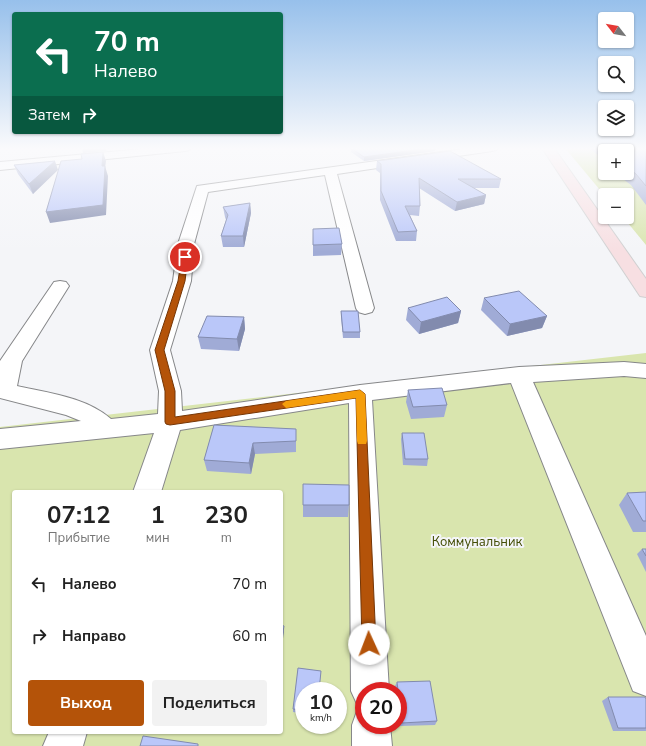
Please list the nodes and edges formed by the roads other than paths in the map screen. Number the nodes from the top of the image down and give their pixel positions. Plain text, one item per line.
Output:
1 (244, 183) edge
2 (333, 183) edge
3 (572, 183) edge
4 (60, 286) dead end
5 (646, 292) edge
6 (365, 308) dead end
7 (646, 371) edge
8 (519, 375) junction
9 (360, 394) junction
10 (170, 422) junction
11 (105, 428) junction
12 (0, 439) edge
13 (148, 490) edge
14 (646, 678) edge
15 (370, 682) edge
16 (67, 734) edge
17 (371, 734) edge
18 (63, 746) edge
19 (372, 746) edge

1 - 10 lane
2 - 6 lane
3 - 5 main road
4 - 11 lane
7 - 8 lane
8 - 9 lane
8 - 14 lane
9 - 10 lane
9 - 15 lane
10 - 11 lane
10 - 13 lane
11 - 12 lane
16 - 18 lane
17 - 19 lane

